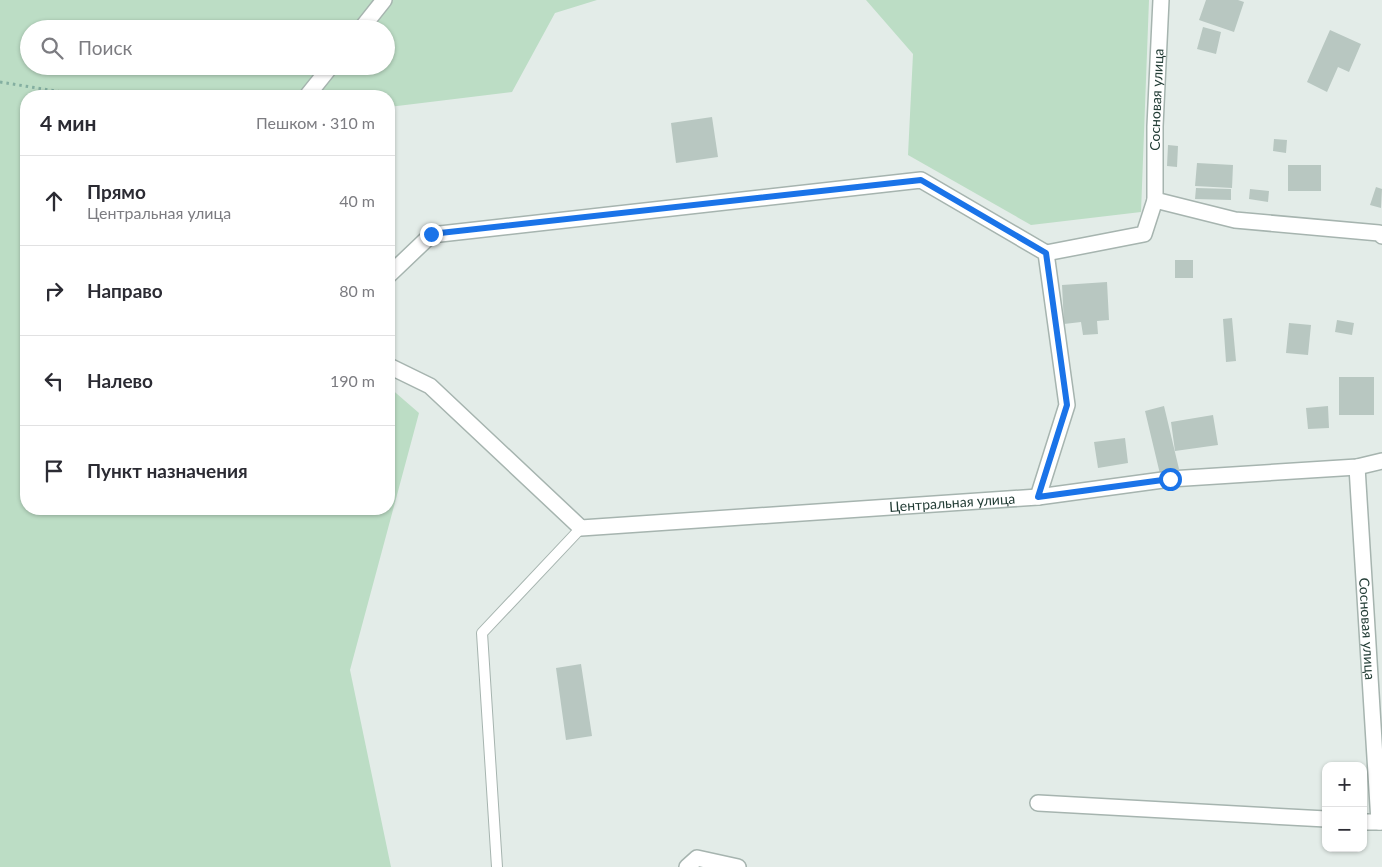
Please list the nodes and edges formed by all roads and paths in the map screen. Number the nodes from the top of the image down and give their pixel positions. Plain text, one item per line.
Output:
1 (384, 0) edge
2 (1161, 0) edge
3 (368, 20) edge
4 (324, 75) edge
5 (0, 82) edge
6 (49, 90) edge
7 (312, 90) edge
8 (1155, 200) junction
9 (1382, 236) edge
10 (1046, 253) junction
11 (395, 270) edge
12 (395, 369) edge
13 (1382, 461) edge
14 (1357, 467) junction
15 (1038, 497) junction
16 (581, 528) junction
17 (1376, 714) edge
18 (1038, 802) dead end
19 (1322, 819) edge
20 (1375, 822) edge
21 (497, 867) edge
22 (687, 867) edge
23 (738, 867) edge

1 - 3 street
2 - 8 street, Сосновая улица
4 - 7 street
5 - 6 path
8 - 9 street
8 - 10 street, Сосновая улица
10 - 11 street
10 - 15 street
12 - 16 street
13 - 14 street, Центральная улица
14 - 15 street, Центральная улица
14 - 17 street, Сосновая улица
15 - 16 street, Центральная улица
16 - 21 lane
17 - 20 street, Сосновая улица
18 - 19 street
22 - 23 street

